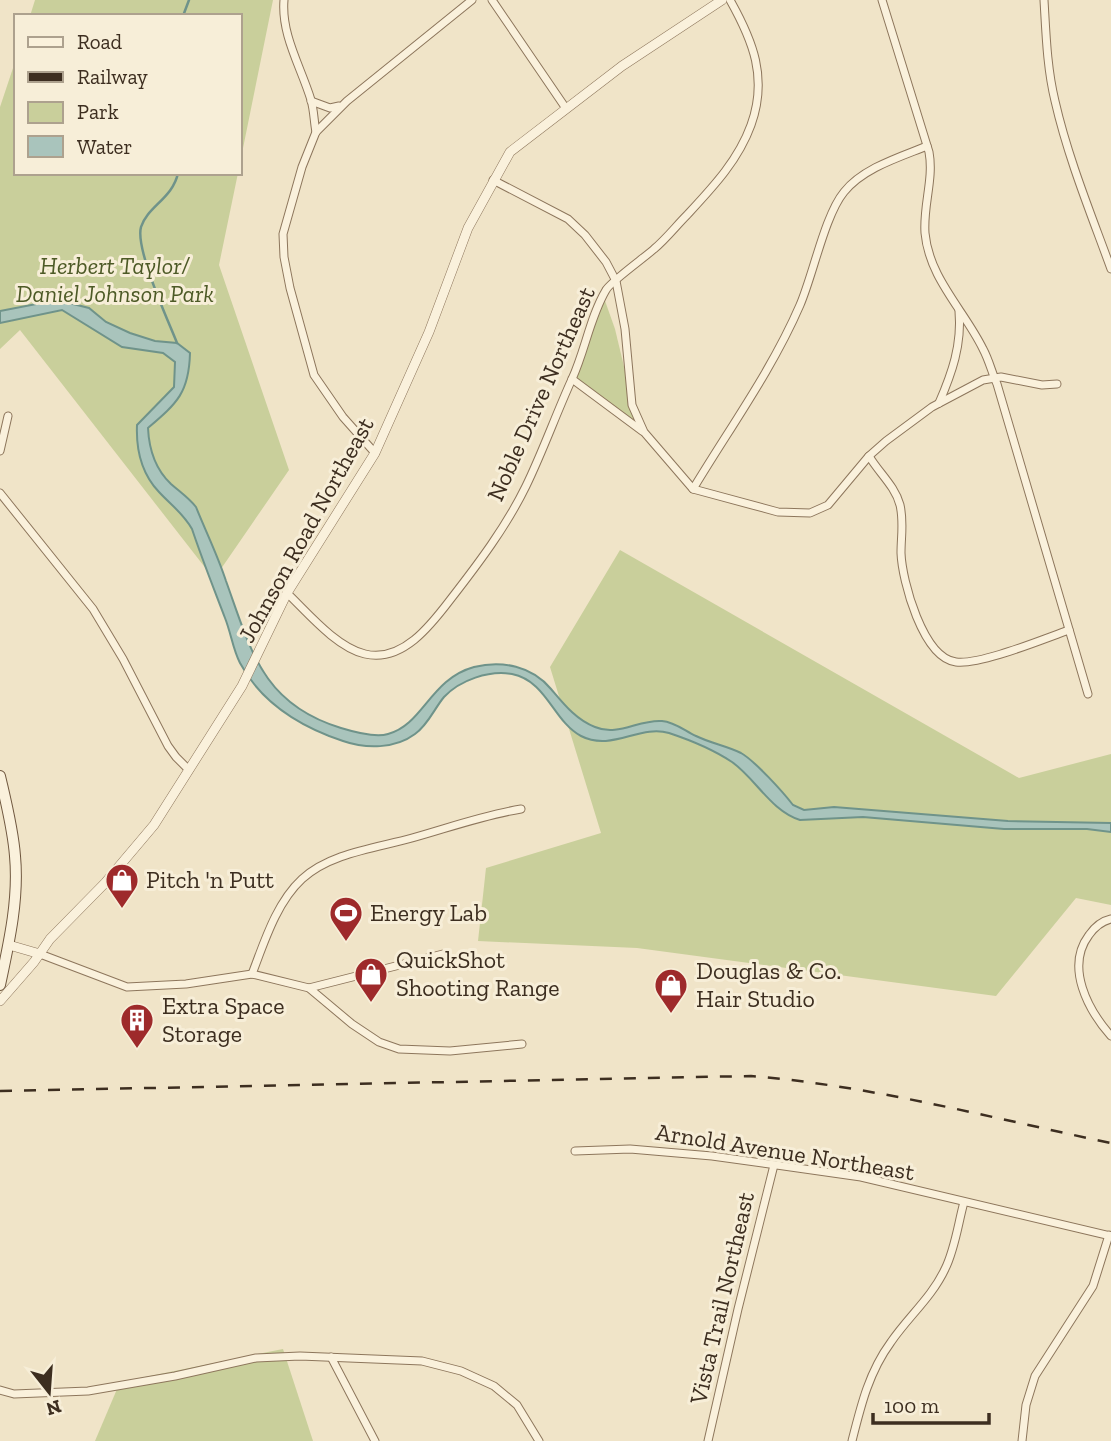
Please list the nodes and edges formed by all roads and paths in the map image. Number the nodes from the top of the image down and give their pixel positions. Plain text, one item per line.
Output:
1 (284, 0) edge
2 (472, 0) edge
3 (492, 0) edge
4 (722, 0) edge
5 (730, 0) edge
6 (882, 0) edge
7 (1044, 0) edge
8 (311, 101) junction
9 (343, 105) junction
10 (565, 107) junction
11 (316, 132) junction
12 (927, 146) junction
13 (493, 180) junction
14 (1111, 269) edge
15 (617, 281) junction
16 (959, 311) junction
17 (994, 378) junction
18 (572, 379) junction
19 (1057, 384) dead end
20 (938, 404) junction
21 (8, 416) dead end
22 (644, 432) junction
23 (0, 451) edge
24 (375, 453) junction
25 (869, 456) junction
26 (693, 489) junction
27 (0, 493) edge
28 (287, 593) junction
29 (1069, 630) junction
30 (1088, 694) dead end
31 (189, 770) junction
32 (0, 776) edge
33 (521, 809) dead end
34 (1111, 919) edge
35 (9, 945) junction
36 (40, 954) junction
37 (443, 954) dead end
38 (252, 974) junction
39 (0, 985) edge
40 (309, 988) junction
41 (0, 1001) edge
42 (1111, 1035) edge
43 (522, 1044) dead end
44 (575, 1151) dead end
45 (774, 1165) junction
46 (964, 1202) junction
47 (1110, 1235) edge
48 (331, 1357) junction
49 (0, 1390) edge
50 (375, 1441) edge
51 (538, 1441) edge
52 (708, 1441) edge
53 (852, 1441) edge
54 (1022, 1441) edge

1 - 8 street
2 - 9 street
3 - 10 street
4 - 10 street, Johnson Road Northeast
5 - 15 street, Noble Drive Northeast
6 - 12 street
7 - 14 street
8 - 9 street
8 - 11 street
9 - 11 street
10 - 13 street, Johnson Road Northeast
11 - 24 street
12 - 16 street
12 - 26 street
13 - 15 street
13 - 24 street, Johnson Road Northeast
15 - 18 street, Noble Drive Northeast
15 - 22 street
16 - 17 street
16 - 20 street
17 - 19 street
17 - 20 street
17 - 29 street
18 - 22 street
18 - 28 street, Noble Drive Northeast
20 - 25 street
21 - 23 street
22 - 26 street
24 - 28 street, Johnson Road Northeast
25 - 26 street
25 - 29 street
27 - 31 street
28 - 31 street, Johnson Road Northeast
29 - 30 street
31 - 36 street, Johnson Road Northeast
32 - 35 main road
33 - 38 street
34 - 42 street
35 - 36 street
35 - 39 main road
36 - 38 street
36 - 41 street, Johnson Road Northeast
37 - 40 street
38 - 40 street
40 - 43 street
44 - 45 street, Arnold Avenue Northeast
45 - 46 street, Arnold Avenue Northeast
45 - 52 street, Vista Trail Northeast
46 - 47 street, Arnold Avenue Northeast
46 - 53 street
47 - 54 street
48 - 49 street
48 - 50 street
48 - 51 street

